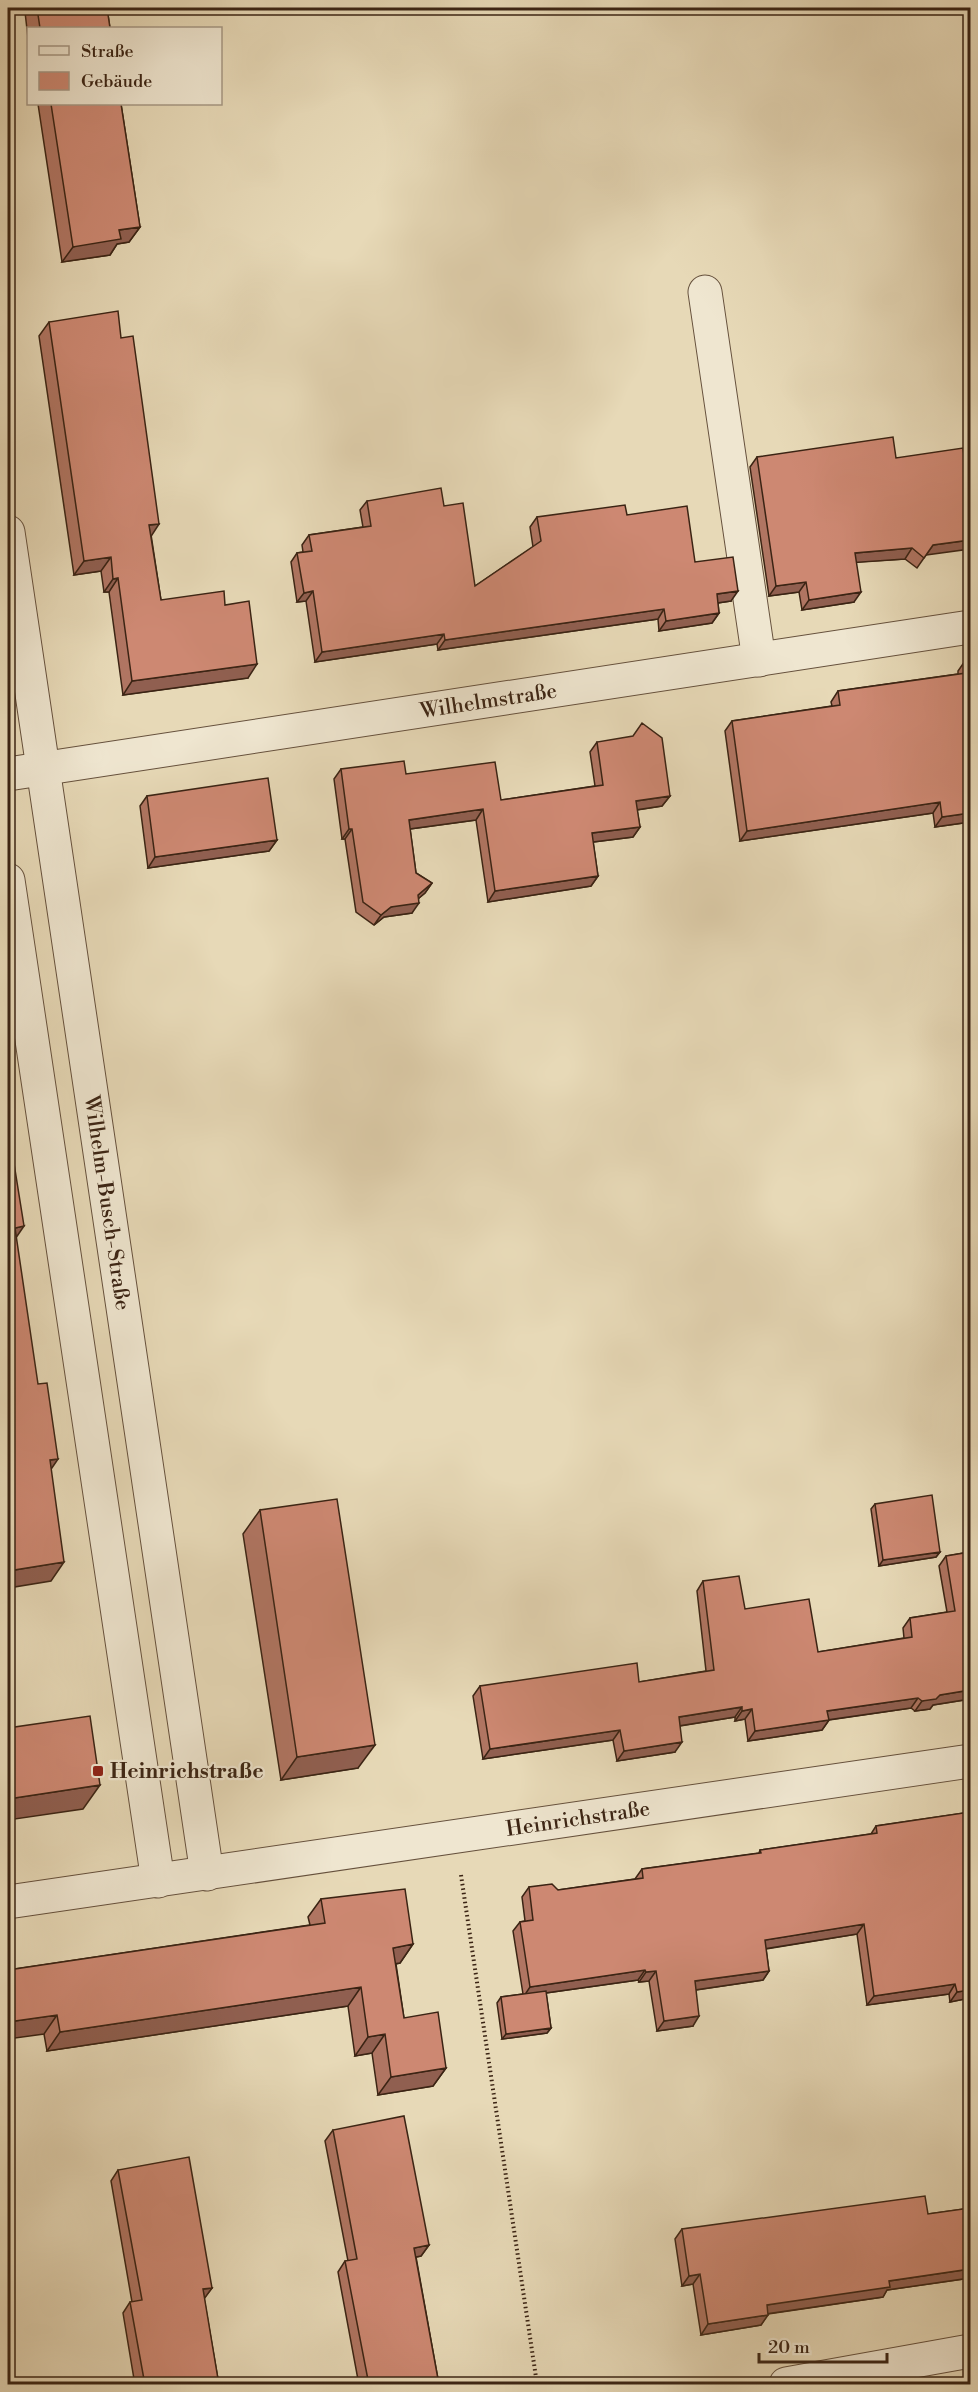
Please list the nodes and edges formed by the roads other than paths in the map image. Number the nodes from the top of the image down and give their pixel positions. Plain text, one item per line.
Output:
1 (705, 292) dead end
2 (8, 532) edge
3 (970, 627) edge
4 (759, 660) junction
5 (42, 769) junction
6 (8, 774) edge
7 (8, 880) edge
8 (970, 1761) edge
9 (207, 1874) junction
10 (158, 1881) junction
11 (8, 1902) edge
12 (970, 2351) edge
13 (786, 2385) edge

1 - 4 street
2 - 5 street, Wilhelm-Busch-Straße
3 - 4 street, Wilhelmstraße
4 - 5 street, Wilhelmstraße
5 - 6 street, Wilhelmstraße
5 - 9 street, Wilhelm-Busch-Straße
7 - 10 street
8 - 9 street, Heinrichstraße
9 - 10 street, Heinrichstraße
10 - 11 street, Heinrichstraße
12 - 13 street

